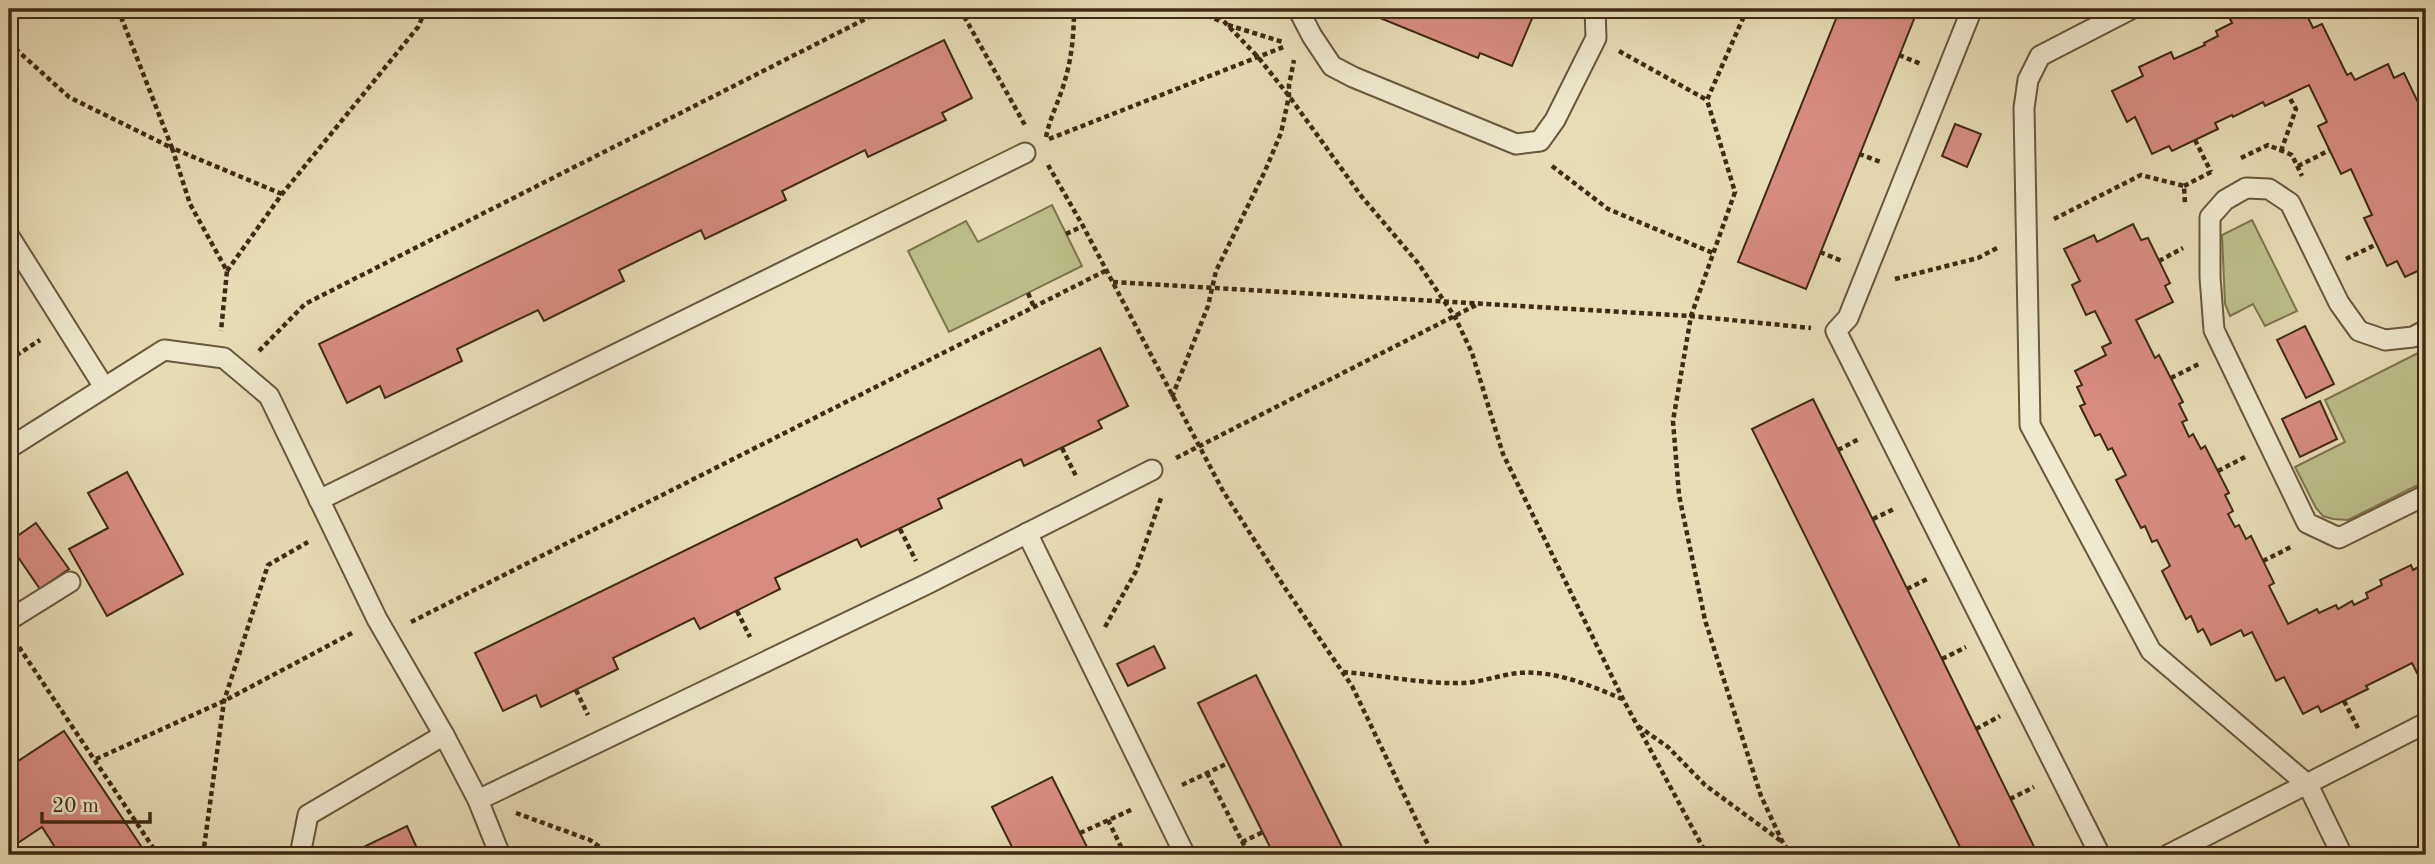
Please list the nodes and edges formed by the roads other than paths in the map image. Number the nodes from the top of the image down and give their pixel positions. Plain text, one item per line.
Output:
1 (1298, 9) edge
2 (1595, 9) edge
3 (1972, 9) edge
4 (2131, 9) edge
5 (1034, 155) road end
6 (9, 236) edge
7 (2426, 330) edge
8 (104, 387) junction
9 (9, 447) edge
10 (1152, 470) dead end
11 (2426, 495) edge
12 (319, 499) junction
13 (1027, 533) junction
14 (70, 582) dead end
15 (9, 620) edge
16 (2426, 723) edge
17 (444, 735) junction
18 (2308, 785) junction
19 (478, 800) junction
20 (300, 855) edge
21 (500, 855) edge
22 (1185, 855) edge
23 (2100, 855) edge
24 (2168, 855) edge
25 (2342, 855) edge

1 - 2 lane
3 - 23 lane
4 - 18 lane
5 - 12 lane
6 - 8 lane
7 - 11 lane
8 - 9 lane
8 - 12 lane
10 - 13 lane
12 - 17 lane
13 - 19 lane
13 - 22 lane
14 - 15 lane
16 - 18 lane
17 - 19 lane
17 - 20 lane
18 - 24 lane
18 - 25 lane
19 - 21 lane

